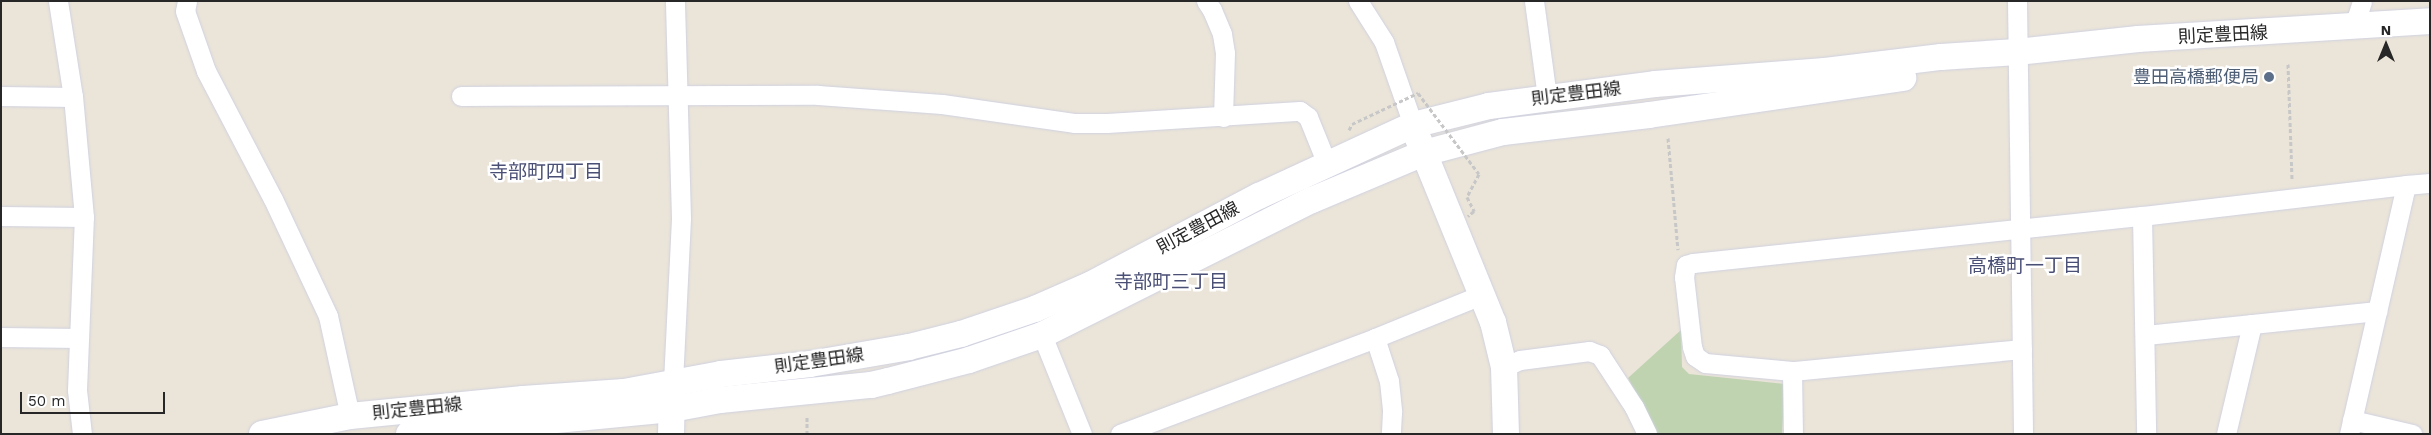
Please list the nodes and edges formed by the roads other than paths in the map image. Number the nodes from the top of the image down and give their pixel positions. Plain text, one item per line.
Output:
1 (58, 1) edge
2 (187, 1) edge
3 (675, 1) edge
4 (1206, 1) edge
5 (1358, 1) edge
6 (1534, 1) edge
7 (2017, 1) edge
8 (2362, 1) edge
9 (2430, 21) edge
10 (2354, 26) junction
11 (2016, 52) junction
12 (678, 95) junction
13 (1, 96) edge
14 (461, 96) dead end
15 (73, 97) junction
16 (1547, 97) junction
17 (1223, 117) junction
18 (1413, 125) junction
19 (1424, 153) junction
20 (1327, 164) junction
21 (2430, 183) edge
22 (2406, 185) junction
23 (1, 216) edge
24 (2142, 216) junction
25 (84, 217) junction
26 (2021, 229) junction
27 (1481, 295) junction
28 (2377, 311) junction
29 (2252, 324) junction
30 (1042, 335) junction
31 (2146, 335) junction
32 (1, 337) edge
33 (79, 338) junction
34 (1375, 338) junction
35 (2022, 349) junction
36 (1504, 367) junction
37 (1792, 371) junction
38 (673, 382) junction
39 (350, 416) junction
40 (672, 422) edge
41 (2351, 427) edge
42 (82, 434) edge
43 (262, 434) edge
44 (409, 434) edge
45 (1082, 434) edge
46 (1120, 434) edge
47 (1391, 434) edge
48 (1506, 434) edge
49 (1647, 434) edge
50 (1793, 434) edge
51 (2023, 434) edge
52 (2146, 434) edge
53 (2226, 434) edge
54 (2412, 434) edge

1 - 15 street
2 - 39 street
3 - 12 street
4 - 17 street
5 - 18 street
6 - 16 street
7 - 11 street
8 - 10 street
9 - 10 main road, 則定豊田線
10 - 11 main road, 則定豊田線
11 - 16 main road, 則定豊田線
11 - 19 main road, 則定豊田線
11 - 26 street
12 - 14 street
12 - 17 street
12 - 38 street
13 - 15 street
15 - 25 street
16 - 18 main road, 則定豊田線
17 - 20 street
18 - 19 main road
18 - 20 main road, 則定豊田線
19 - 27 main road
19 - 30 main road, 則定豊田線
20 - 38 main road, 則定豊田線
21 - 22 street
22 - 24 street
22 - 28 street
23 - 25 street
24 - 26 street
24 - 31 street
25 - 33 street
26 - 35 street
26 - 37 street
27 - 34 street
27 - 36 main road
28 - 29 street
28 - 41 street
29 - 31 street
29 - 53 street
30 - 40 main road, 則定豊田線
30 - 45 street
31 - 52 street
32 - 33 street
33 - 42 street
34 - 46 street
34 - 47 street
35 - 37 street
35 - 51 street
36 - 48 main road
36 - 49 street
37 - 50 street
38 - 39 main road, 則定豊田線
38 - 40 main road
39 - 43 main road, 則定豊田線
40 - 44 main road, 則定豊田線
41 - 54 street

